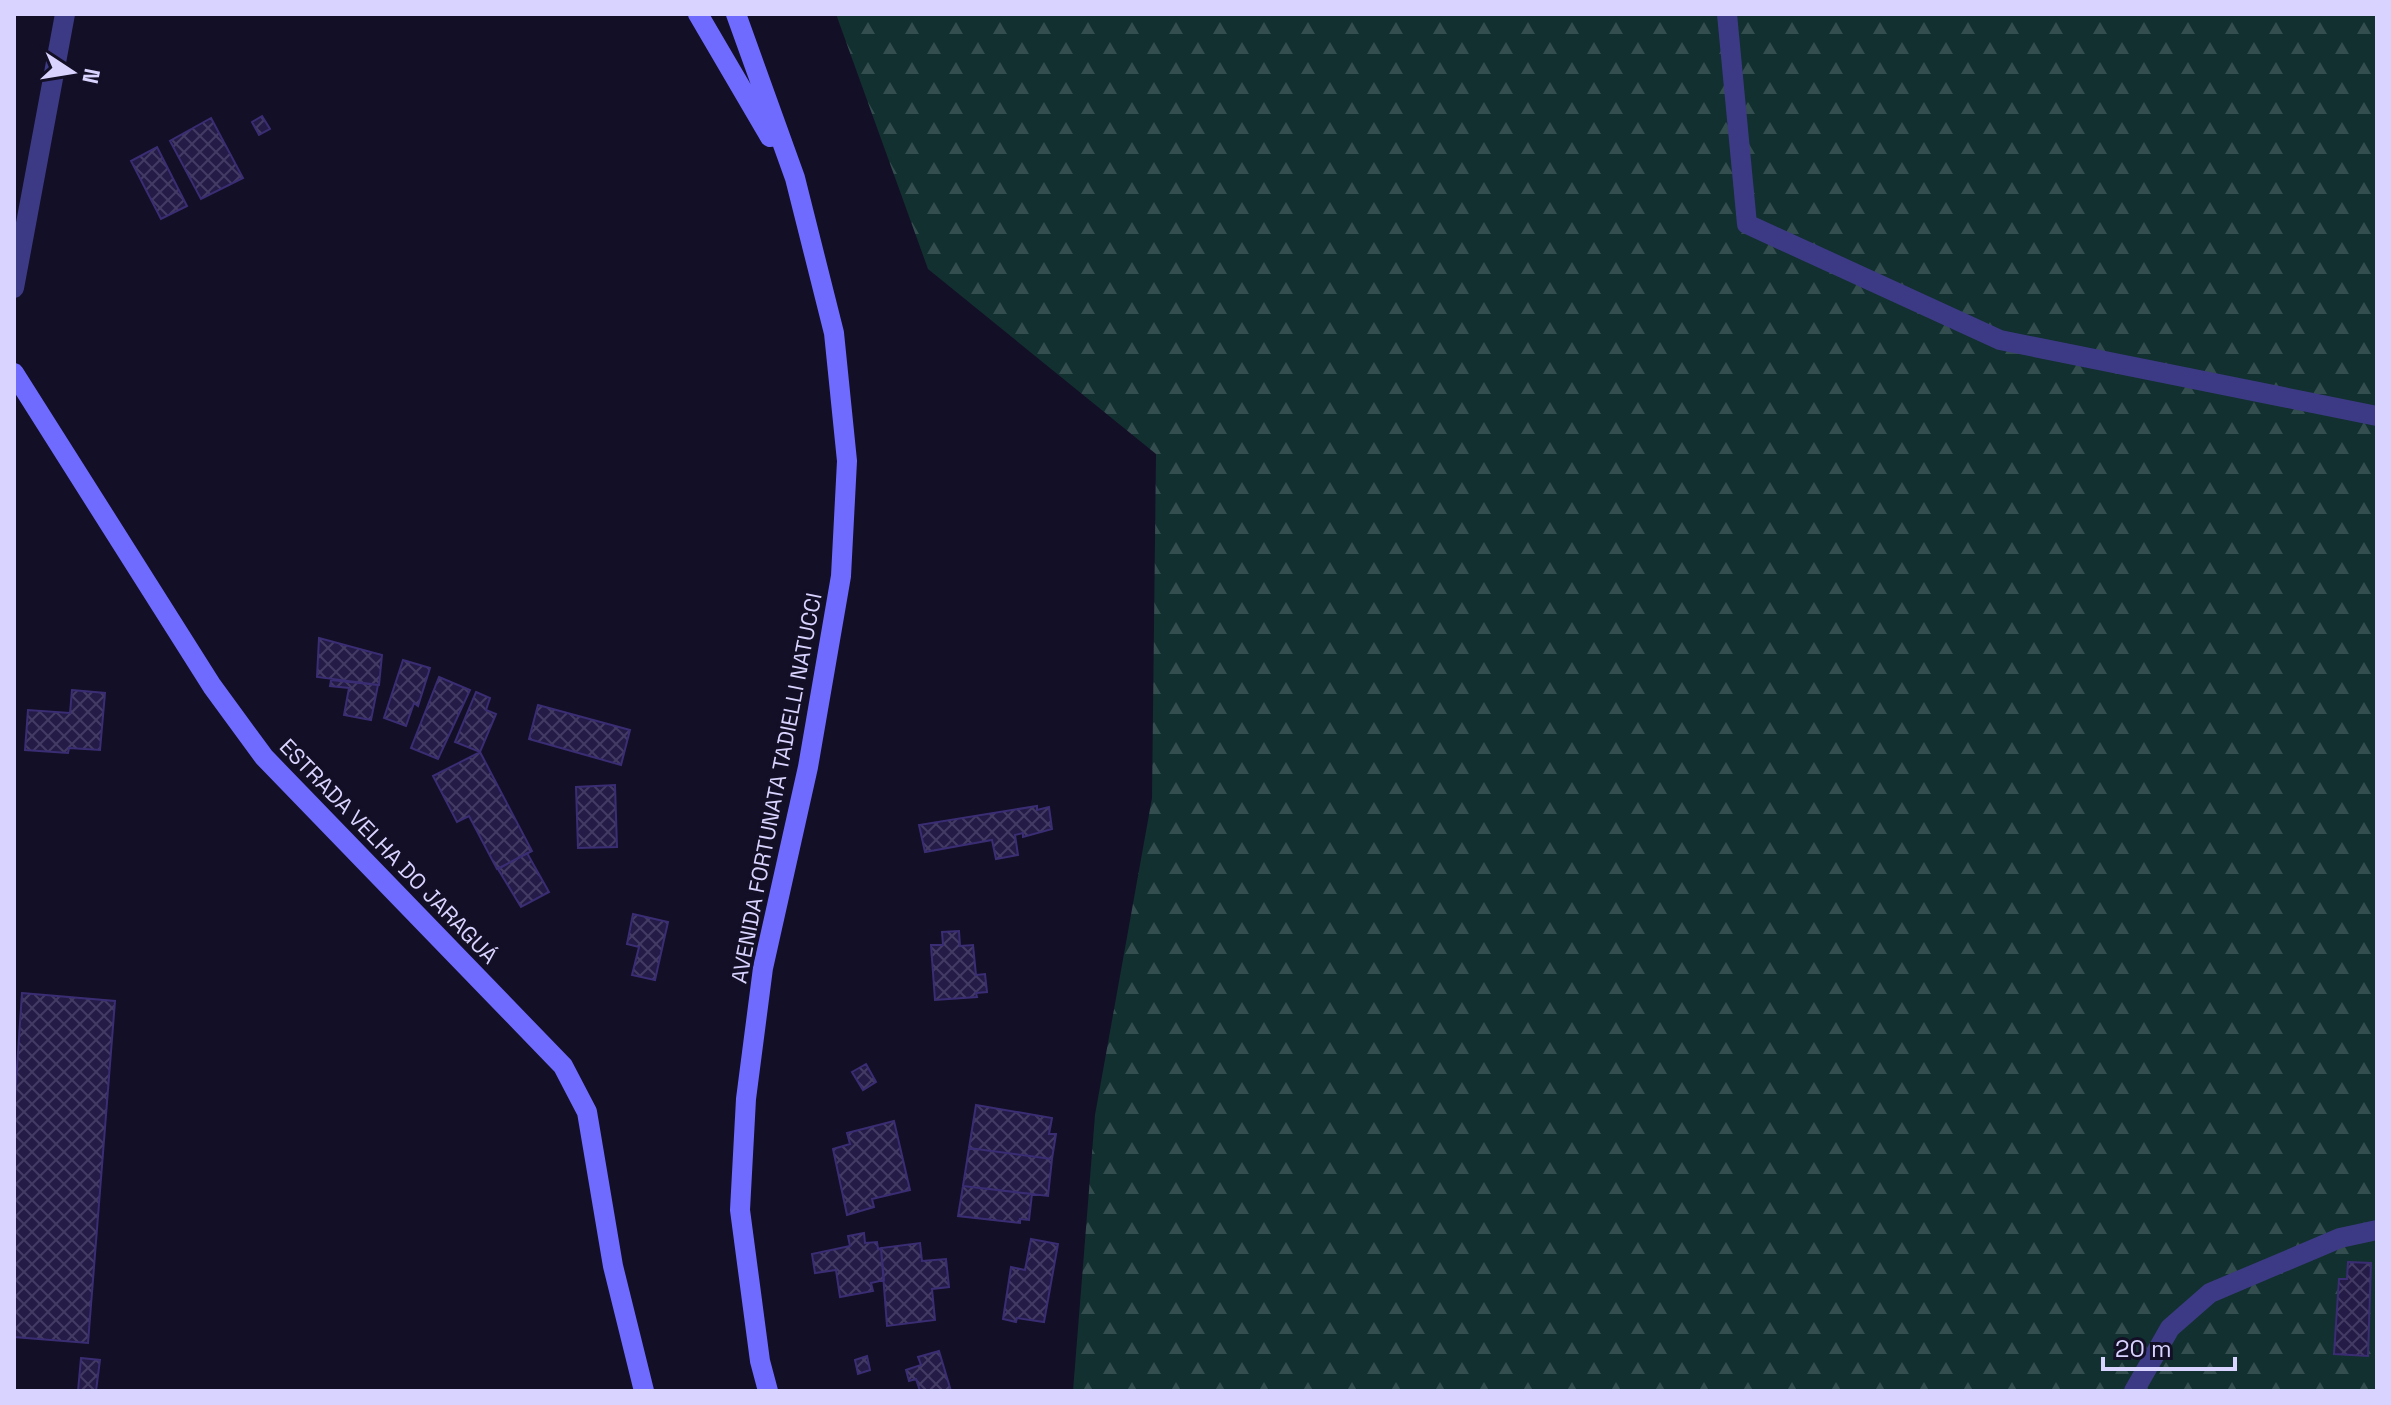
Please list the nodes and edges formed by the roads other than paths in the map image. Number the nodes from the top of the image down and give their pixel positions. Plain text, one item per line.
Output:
1 (65, 14) edge
2 (698, 14) edge
3 (736, 14) edge
4 (1727, 14) edge
5 (795, 178) junction
6 (14, 288) edge
7 (14, 373) edge
8 (2377, 416) edge
9 (2377, 1230) edge
10 (644, 1391) edge
11 (768, 1391) edge
12 (2134, 1391) edge

1 - 6 street
2 - 5 main road
3 - 5 main road, AVENIDA FORTUNATA TADIELLI NATUCCI
4 - 8 street
5 - 11 main road, AVENIDA FORTUNATA TADIELLI NATUCCI
7 - 10 main road, ESTRADA VELHA DO JARAGUÁ
9 - 12 street

